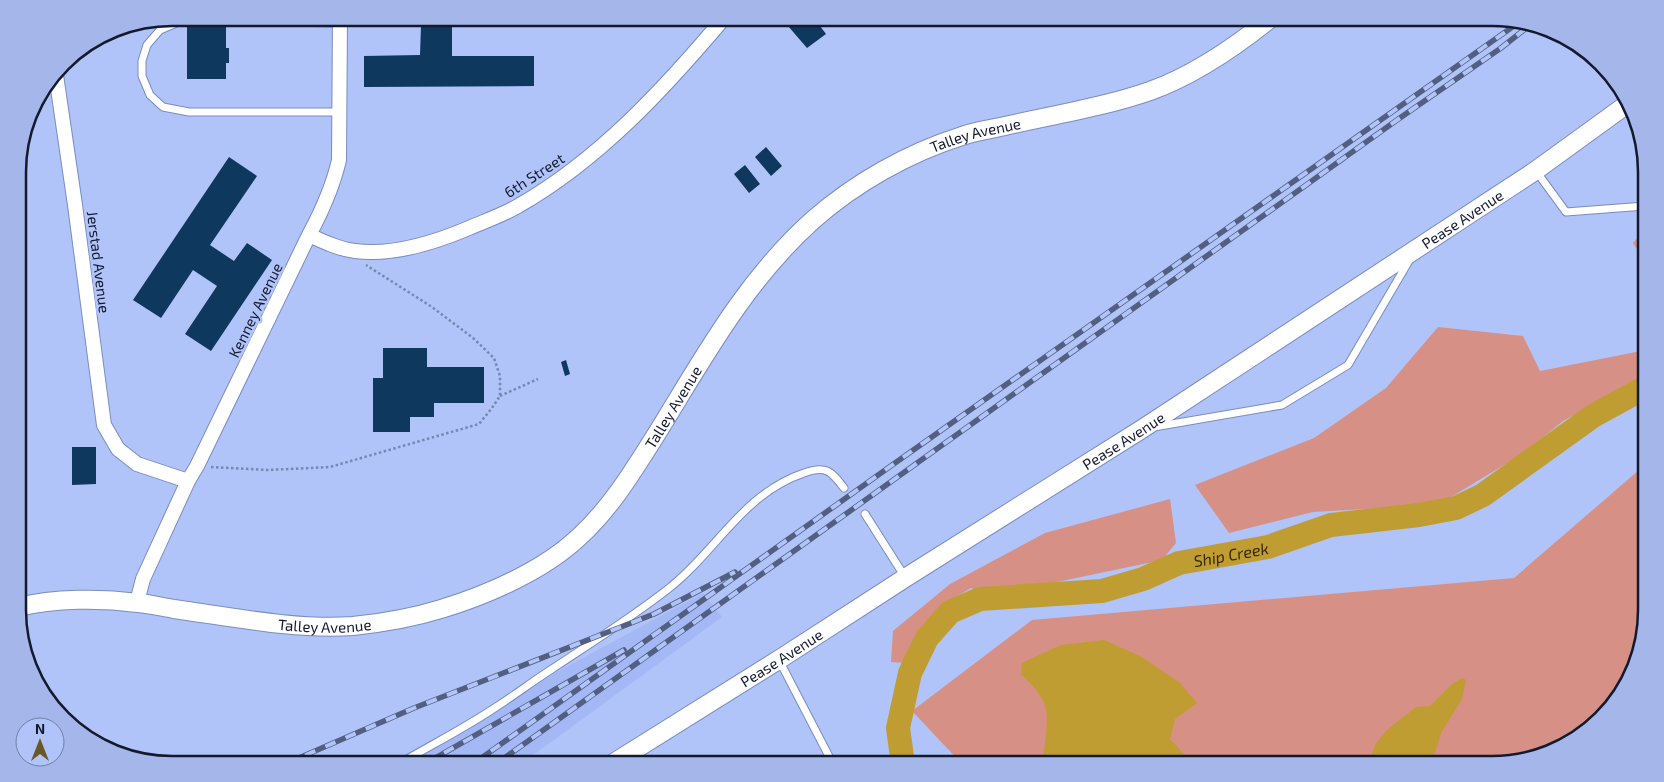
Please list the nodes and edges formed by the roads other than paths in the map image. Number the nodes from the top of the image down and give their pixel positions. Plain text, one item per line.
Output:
1 (169, 26) edge
2 (340, 26) edge
3 (717, 26) edge
4 (1260, 26) edge
5 (57, 83) edge
6 (1622, 107) edge
7 (340, 112) junction
8 (1535, 170) junction
9 (1638, 207) edge
10 (309, 235) junction
11 (1416, 249) junction
12 (1142, 429) junction
13 (188, 482) junction
14 (844, 488) dead end
15 (865, 514) dead end
16 (905, 578) junction
17 (137, 602) junction
18 (26, 606) edge
19 (779, 660) junction
20 (413, 756) edge
21 (625, 756) edge
22 (829, 756) edge

1 - 7 lane
2 - 7 street, Kenney Avenue
3 - 10 street, 6th Street
4 - 17 street, Talley Avenue
5 - 13 street, Jerstad Avenue
6 - 8 street, Pease Avenue
7 - 10 street, Kenney Avenue
8 - 9 lane
8 - 11 street, Pease Avenue
10 - 13 street, Kenney Avenue
11 - 12 street, Pease Avenue
11 - 12 lane
12 - 16 street, Pease Avenue
13 - 17 street, Kenney Avenue
14 - 20 lane
15 - 16 lane
16 - 19 street, Pease Avenue
17 - 18 street, Talley Avenue
19 - 21 street, Pease Avenue
19 - 22 lane

